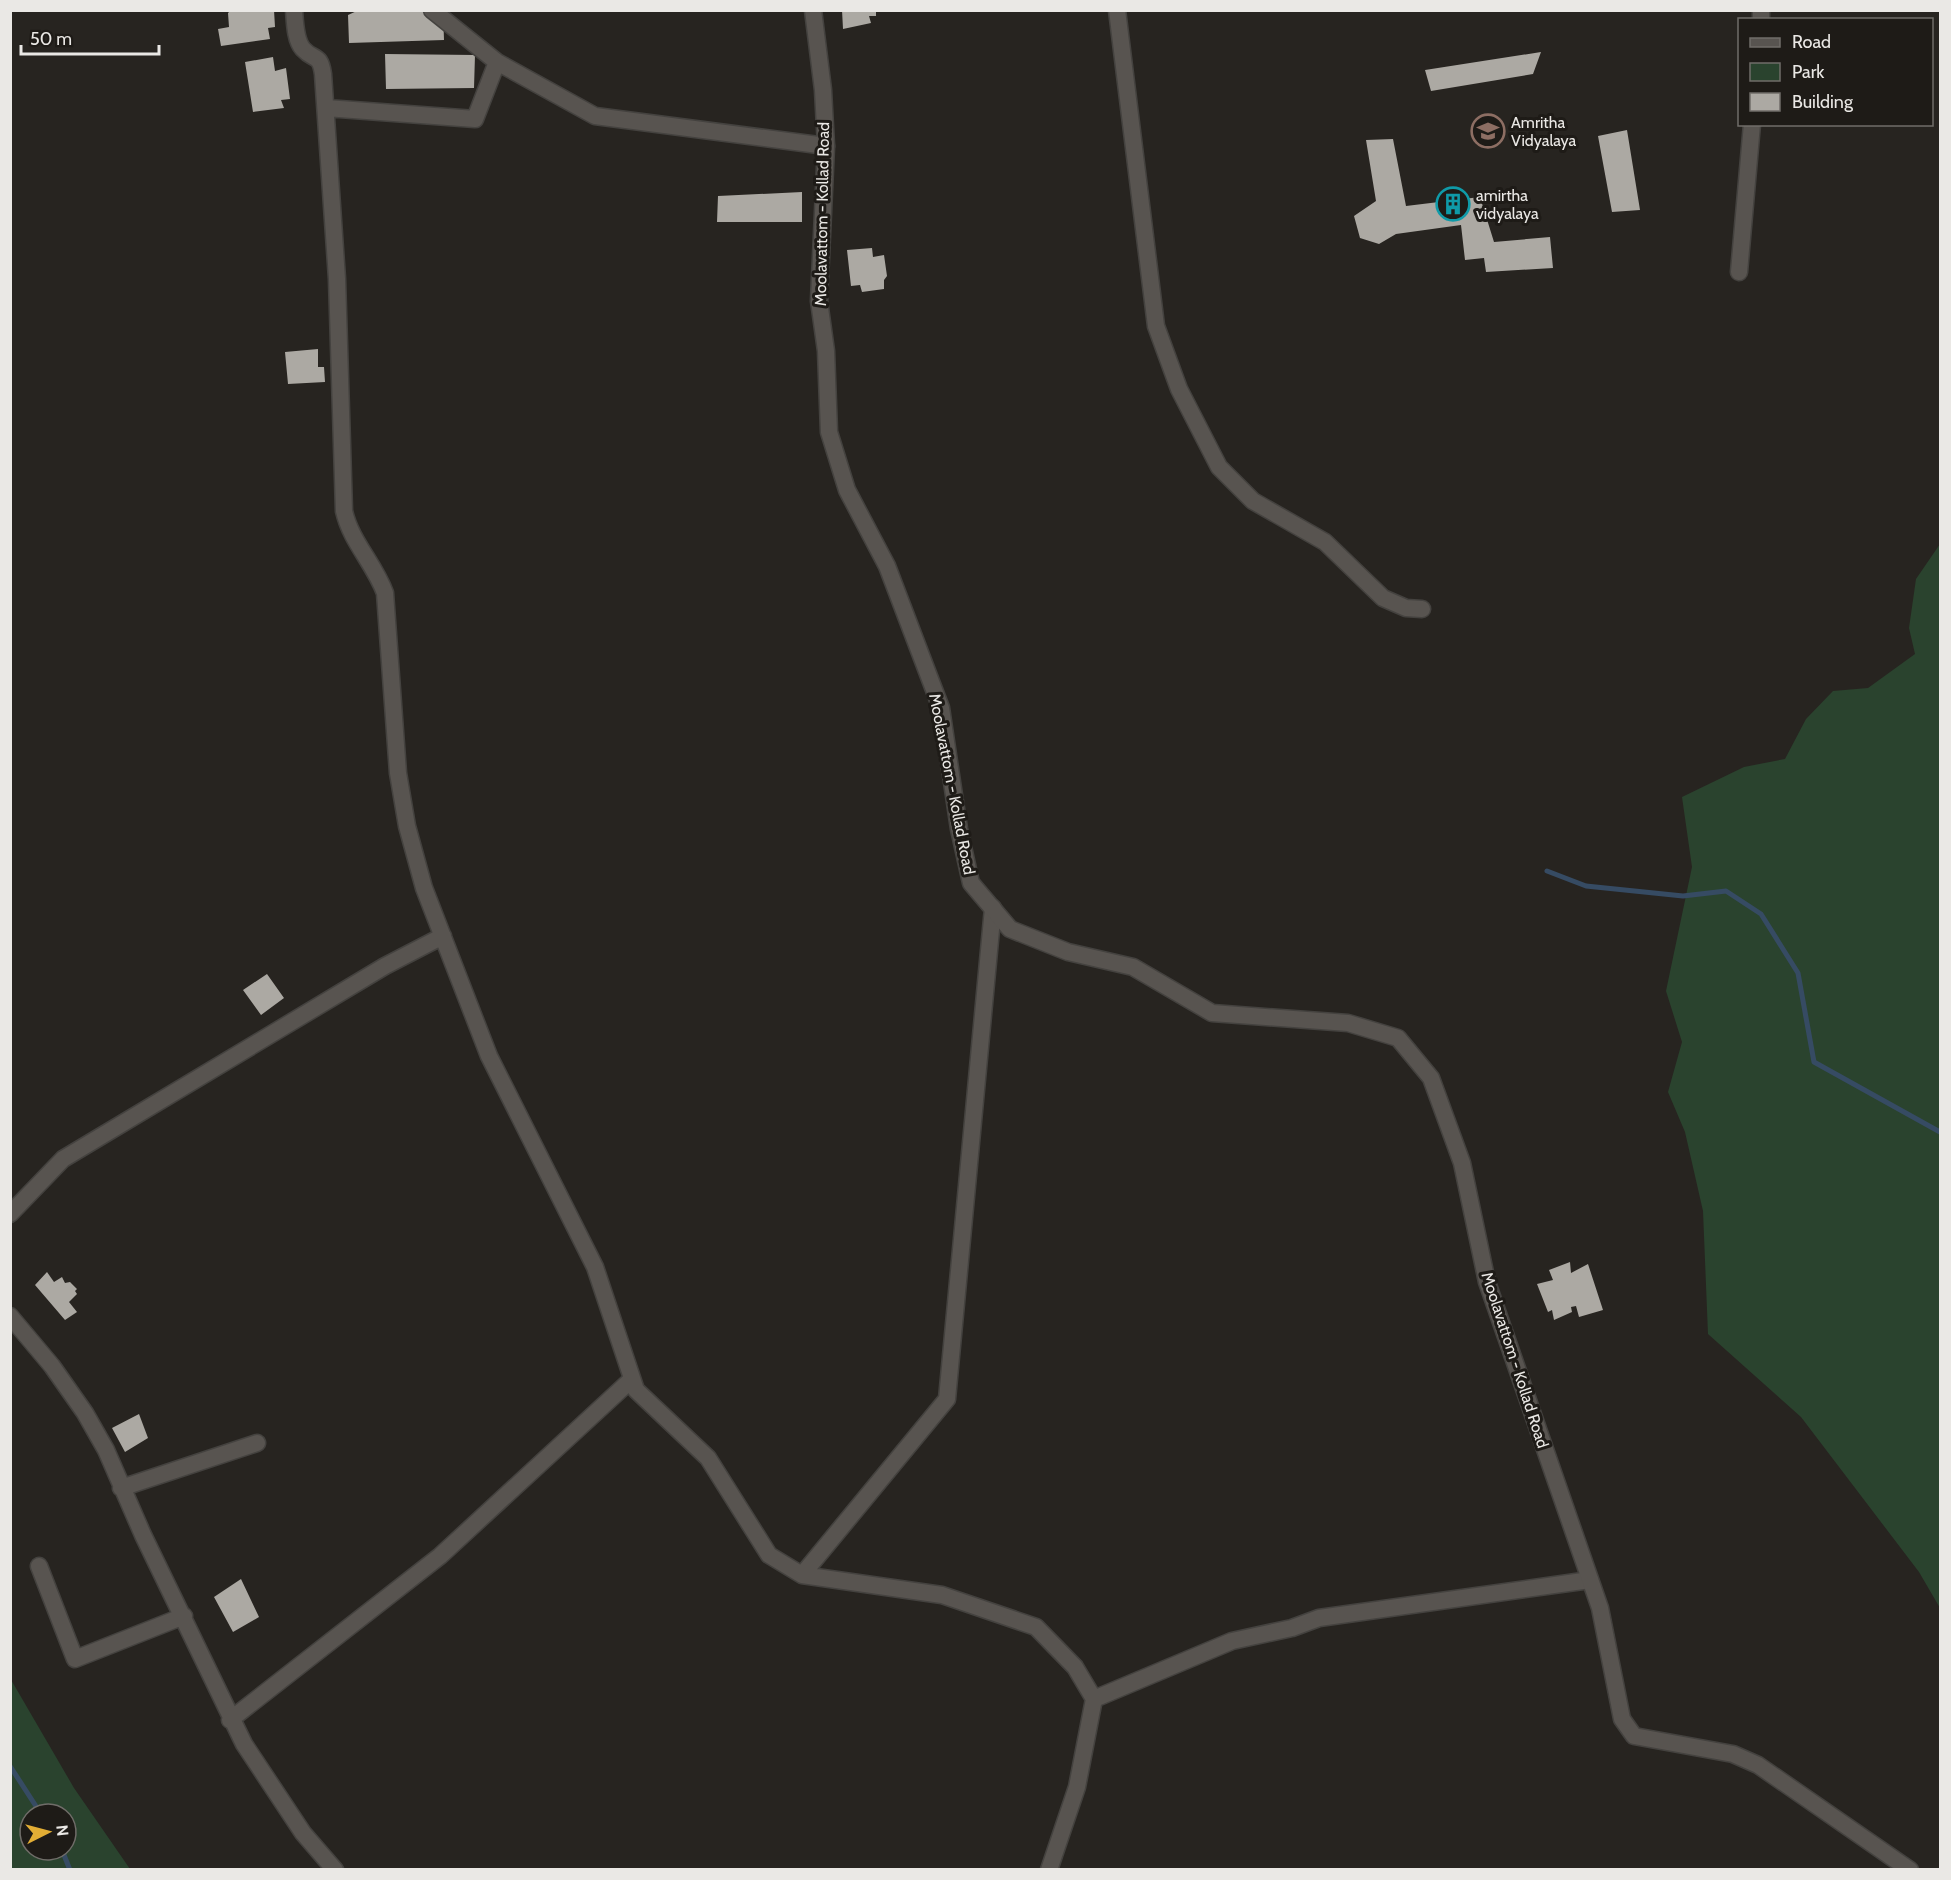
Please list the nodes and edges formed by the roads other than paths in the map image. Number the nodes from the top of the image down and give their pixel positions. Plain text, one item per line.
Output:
1 (294, 10) edge
2 (432, 10) edge
3 (813, 10) edge
4 (1117, 10) edge
5 (497, 62) junction
6 (326, 108) junction
7 (1752, 126) edge
8 (826, 146) junction
9 (1739, 272) dead end
10 (1422, 609) dead end
11 (993, 908) junction
12 (443, 936) junction
13 (10, 1214) edge
14 (10, 1316) edge
15 (632, 1379) junction
16 (257, 1443) dead end
17 (121, 1488) junction
18 (39, 1566) dead end
19 (802, 1575) junction
20 (1590, 1580) junction
21 (184, 1616) junction
22 (1094, 1698) junction
23 (230, 1720) junction
24 (335, 1869) edge
25 (1049, 1869) edge
26 (1910, 1869) edge

1 - 6 street
2 - 5 street
3 - 8 street, Moolavattom - Kollad Road
4 - 10 street
5 - 6 street
5 - 8 street
6 - 12 street
7 - 9 street
8 - 11 street, Moolavattom - Kollad Road
11 - 19 street
11 - 20 street, Moolavattom - Kollad Road
12 - 13 street
12 - 15 street
14 - 17 street
15 - 19 street
15 - 23 street
16 - 17 street
17 - 21 street
18 - 21 street
19 - 22 street
20 - 22 street
20 - 26 street, Moolavattom - Kollad Road
21 - 23 street
22 - 25 street
23 - 24 street

